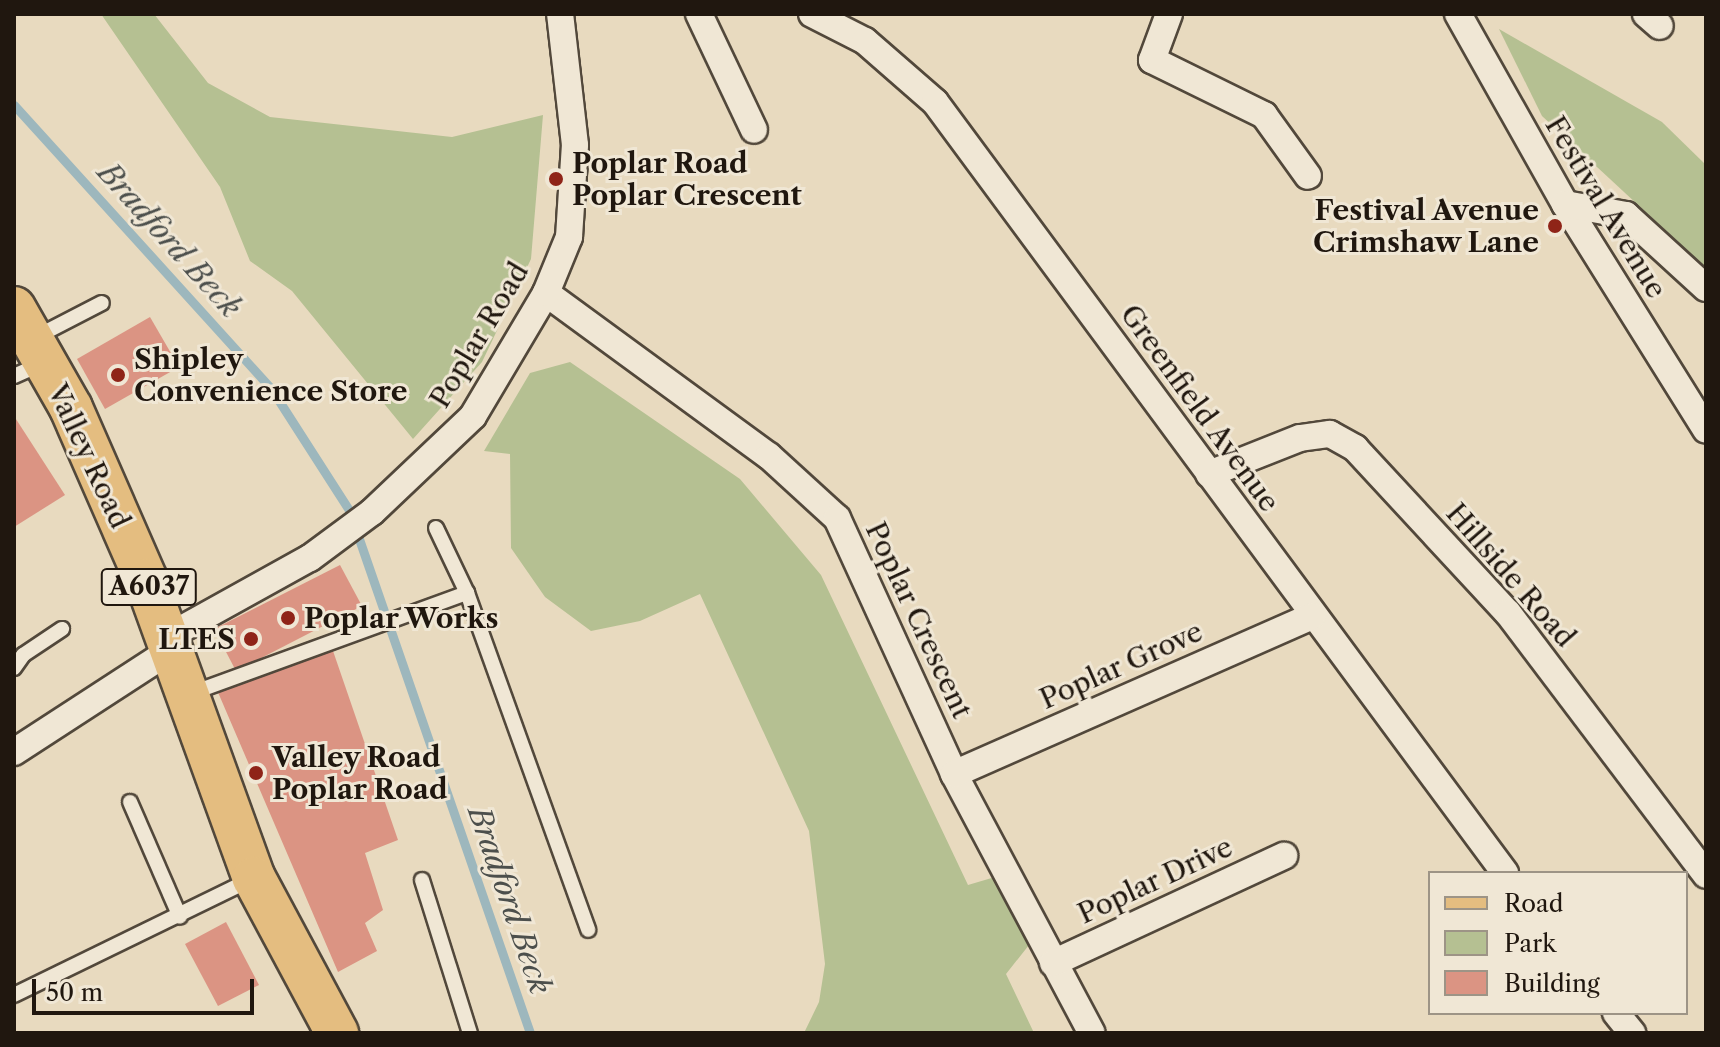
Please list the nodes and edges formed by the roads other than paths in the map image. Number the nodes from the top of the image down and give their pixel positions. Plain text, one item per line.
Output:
1 (699, 14) edge
2 (812, 14) edge
3 (1169, 14) edge
4 (1458, 14) edge
5 (568, 15) edge
6 (754, 130) dead end
7 (1308, 176) dead end
8 (1565, 204) junction
9 (1706, 288) edge
10 (546, 293) junction
11 (102, 303) dead end
12 (26, 346) edge
13 (1706, 430) edge
14 (1209, 474) junction
15 (436, 528) dead end
16 (467, 593) junction
17 (1313, 616) junction
18 (62, 629) dead end
19 (171, 642) junction
20 (14, 668) edge
21 (191, 694) junction
22 (14, 752) edge
23 (954, 774) junction
24 (130, 802) dead end
25 (1284, 856) dead end
26 (1504, 871) edge
27 (1706, 875) edge
28 (254, 878) junction
29 (422, 880) dead end
30 (180, 917) junction
31 (588, 930) dead end
32 (1053, 963) junction
33 (14, 995) edge
34 (1618, 1015) edge
35 (337, 1033) edge
36 (470, 1033) edge
37 (1092, 1033) edge
38 (1632, 1033) edge

1 - 6 street
2 - 14 street, Greenfield Avenue
3 - 7 street
4 - 8 street, Festival Avenue
5 - 10 street, Poplar Road
8 - 9 street
8 - 13 street, Festival Avenue
10 - 19 street, Poplar Road
10 - 23 street, Poplar Crescent
11 - 12 lane
12 - 19 main road, Valley Road / A6037
14 - 17 street, Greenfield Avenue
14 - 27 street, Hillside Road
15 - 16 lane
16 - 21 lane
16 - 31 lane
17 - 23 street, Poplar Grove
17 - 26 street, Greenfield Avenue
18 - 20 lane
19 - 21 main road, Valley Road / A6037
19 - 22 street, Poplar Road
21 - 28 main road, Valley Road / A6037
23 - 32 street, Poplar Crescent
24 - 30 lane
25 - 32 street, Poplar Drive
28 - 30 lane
28 - 35 main road, A6037
29 - 36 lane
30 - 33 lane
32 - 37 street, Poplar Crescent
34 - 38 street

